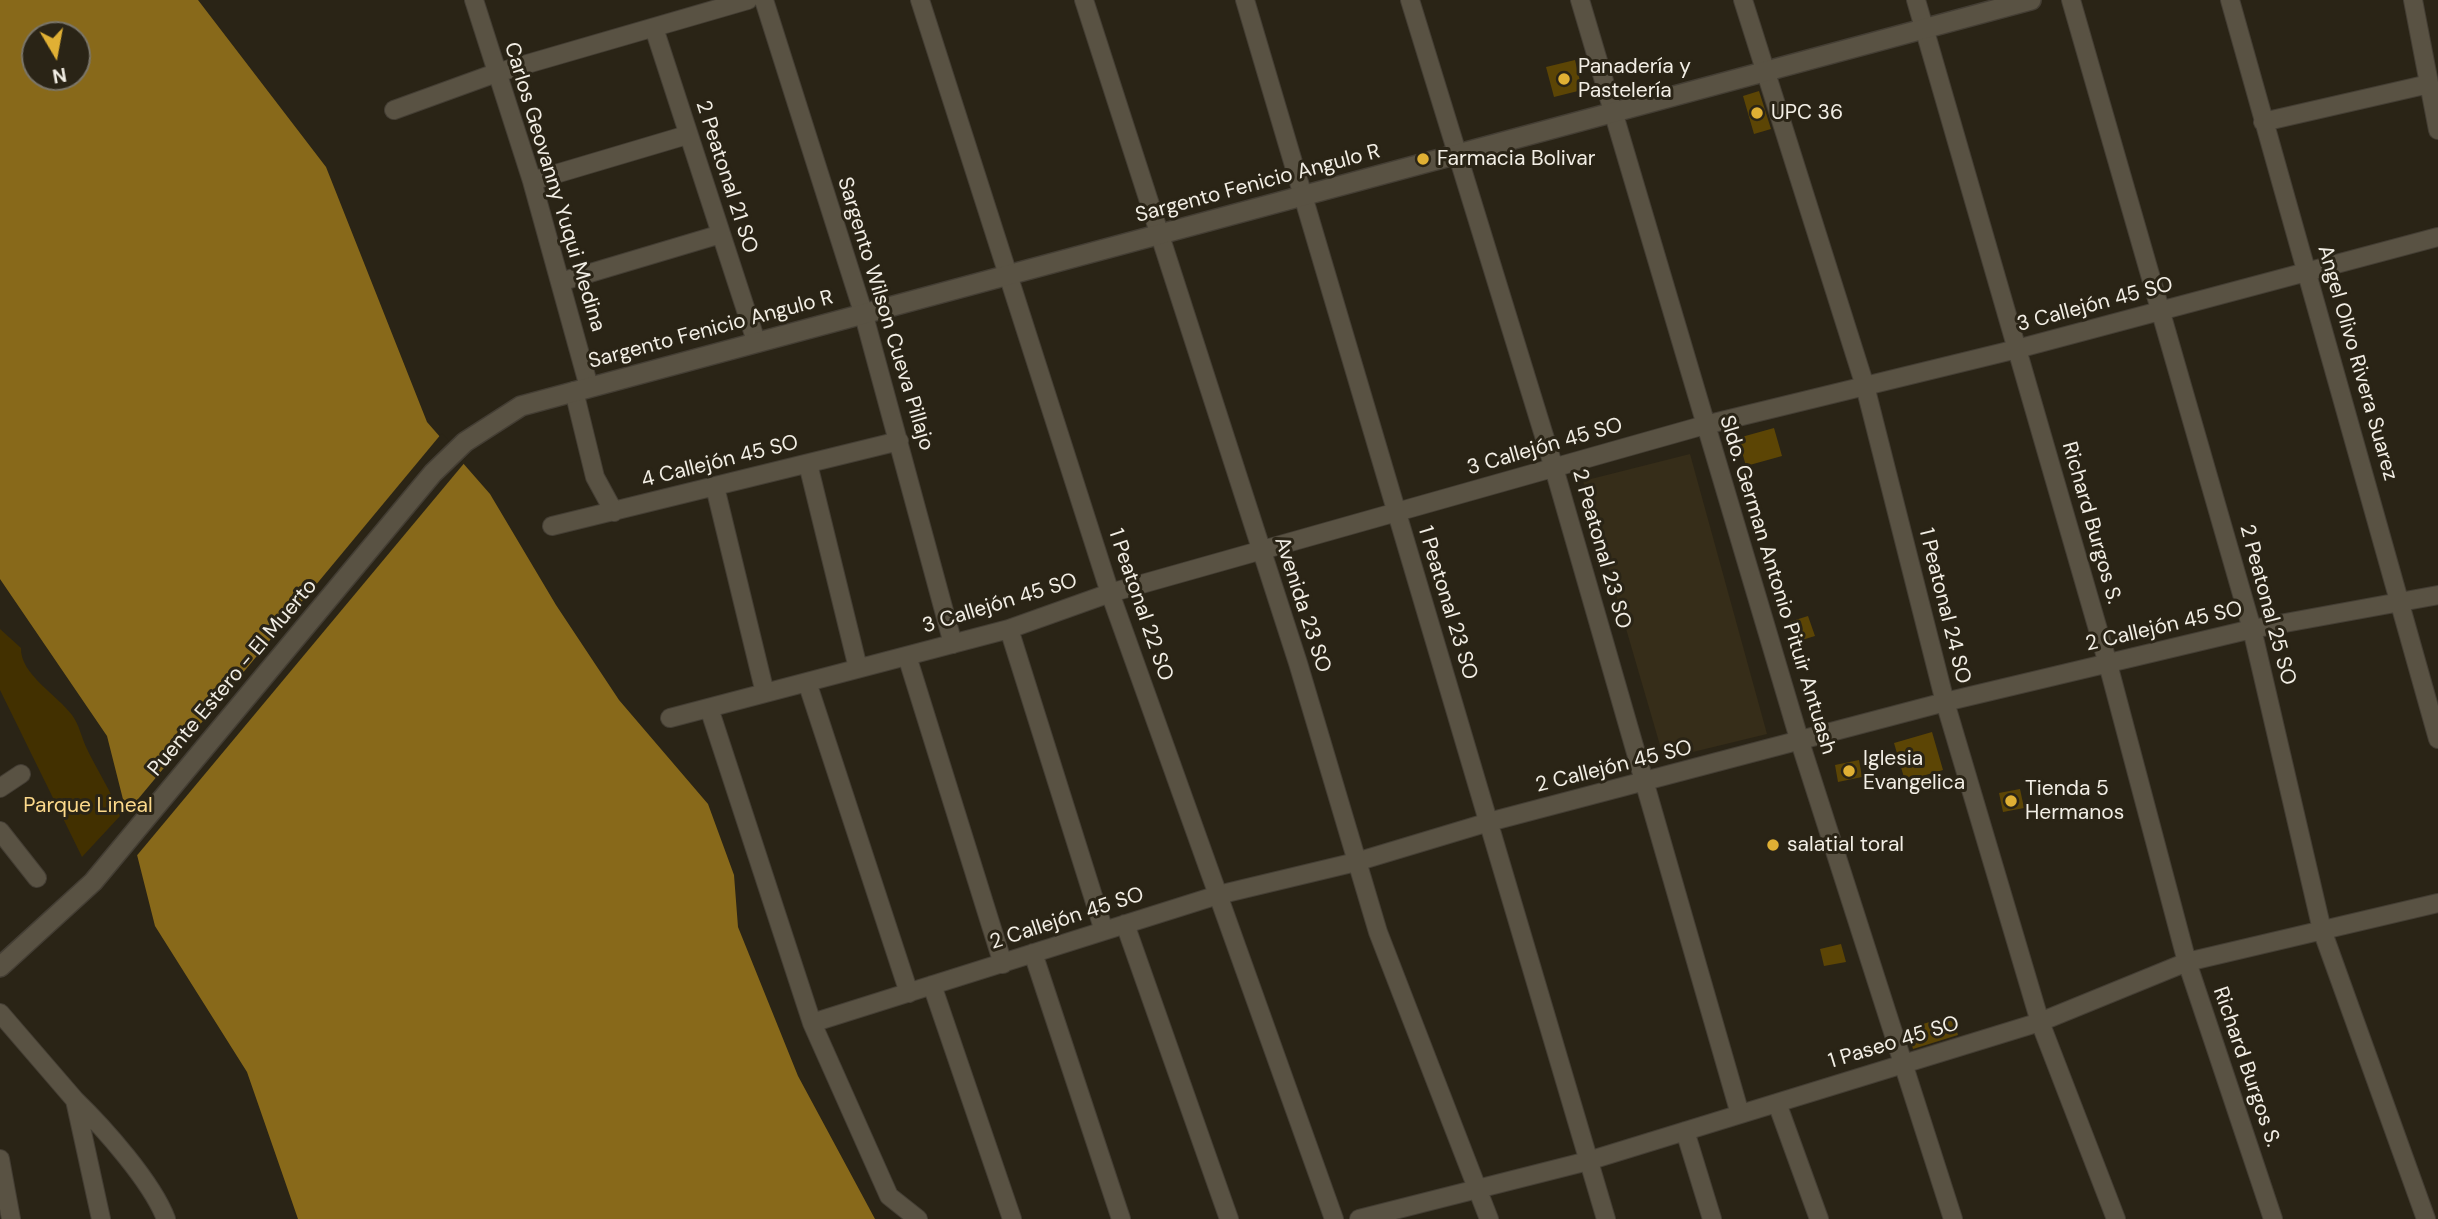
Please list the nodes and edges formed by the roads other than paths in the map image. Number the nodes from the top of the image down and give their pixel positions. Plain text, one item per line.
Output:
1 (474, 0) edge
2 (748, 0) edge
3 (764, 0) edge
4 (920, 0) edge
5 (1084, 0) edge
6 (1245, 0) edge
7 (1410, 0) edge
8 (1580, 0) edge
9 (1743, 0) edge
10 (1916, 0) edge
11 (2031, 0) edge
12 (2071, 0) edge
13 (2230, 0) edge
14 (2413, 0) edge
15 (654, 28) junction
16 (1925, 29) junction
17 (1764, 71) junction
18 (496, 73) junction
19 (2429, 84) junction
20 (394, 110) dead end
21 (1615, 112) junction
22 (2263, 122) junction
23 (2438, 130) edge
24 (687, 135) junction
25 (1456, 155) junction
26 (532, 181) junction
27 (1301, 196) junction
28 (721, 234) junction
29 (1158, 234) junction
30 (2438, 237) edge
31 (1008, 274) junction
32 (2308, 274) junction
33 (560, 282) junction
34 (2159, 311) junction
35 (863, 313) junction
36 (756, 341) junction
37 (2017, 349) junction
38 (1864, 386) junction
39 (581, 389) junction
40 (500, 417) joint
41 (1705, 425) junction
42 (899, 441) junction
43 (807, 464) junction
44 (1554, 468) junction
45 (715, 487) junction
46 (614, 512) junction
47 (1396, 513) junction
48 (552, 526) dead end
49 (1260, 550) junction
50 (1110, 593) junction
51 (2438, 595) edge
52 (2401, 602) junction
53 (1009, 629) junction
54 (2252, 629) junction
55 (953, 644) junction
56 (907, 656) junction
57 (2108, 664) junction
58 (858, 668) junction
59 (807, 682) junction
60 (765, 693) junction
61 (1945, 702) junction
62 (709, 708) junction
63 (670, 718) dead end
64 (2438, 739) edge
65 (1800, 741) junction
66 (21, 775) dead end
67 (1646, 782) junction
68 (1, 787) edge
69 (1489, 822) junction
70 (0, 831) edge
71 (1356, 862) junction
72 (37, 878) dead end
73 (1218, 895) junction
74 (2438, 903) edge
75 (1125, 925) junction
76 (2322, 930) junction
77 (1104, 931) junction
78 (1033, 953) junction
79 (2187, 962) junction
80 (1003, 964) junction
81 (0, 967) edge
82 (932, 985) junction
83 (909, 993) junction
84 (0, 1013) edge
85 (2040, 1022) junction
86 (812, 1023) junction
87 (1903, 1064) junction
88 (75, 1100) junction
89 (1777, 1103) junction
90 (1740, 1114) junction
91 (1685, 1131) junction
92 (0, 1159) edge
93 (1588, 1161) junction
94 (1479, 1189) junction
95 (1392, 1215) edge
96 (10, 1219) edge
97 (102, 1219) edge
98 (166, 1219) edge
99 (918, 1219) edge
100 (1012, 1219) edge
101 (1121, 1219) edge
102 (1229, 1219) edge
103 (1334, 1219) edge
104 (1359, 1219) edge
105 (1489, 1219) edge
106 (1606, 1219) edge
107 (1712, 1219) edge
108 (1819, 1219) edge
109 (1953, 1219) edge
110 (2116, 1219) edge
111 (2273, 1219) edge
112 (2426, 1219) edge

1 - 18 street, Carlos Geovanny Yuqui Medina
2 - 15 street
3 - 35 street, Sargento Wilson Cueva Pillajo
4 - 31 street, 1 Peatonal 22 SO
5 - 29 street, Avenida 23 SO
6 - 27 street, 1 Peatonal 23 SO
7 - 25 street, 2 Peatonal 23 SO
8 - 21 street, Sldo. German Antonio Pituir Antuash
9 - 17 street, 1 Peatonal 24 SO
10 - 16 street, Richard Burgos S.
11 - 16 street, Sargento Fenicio Angulo R
12 - 34 street, 2 Peatonal 25 SO
13 - 22 street, Angel Olivo Rivera Suarez
14 - 19 street
15 - 18 street
15 - 24 street, 2 Peatonal 21 SO
16 - 17 street, Sargento Fenicio Angulo R
16 - 37 street, Richard Burgos S.
17 - 21 street, Sargento Fenicio Angulo R
17 - 38 street, 1 Peatonal 24 SO
18 - 20 street
18 - 26 street, Carlos Geovanny Yuqui Medina
19 - 22 street
19 - 23 street
21 - 25 street, Sargento Fenicio Angulo R
21 - 41 street, Sldo. German Antonio Pituir Antuash
22 - 32 street, Angel Olivo Rivera Suarez
24 - 26 street
24 - 28 street, 2 Peatonal 21 SO
25 - 27 street, Sargento Fenicio Angulo R
25 - 44 street, 2 Peatonal 23 SO
26 - 33 street, Carlos Geovanny Yuqui Medina
27 - 29 street, Sargento Fenicio Angulo R
27 - 47 street, 1 Peatonal 23 SO
28 - 33 street
28 - 36 street, 2 Peatonal 21 SO
29 - 31 street, Sargento Fenicio Angulo R
29 - 49 street, Avenida 23 SO
30 - 32 street, 3 Callejón 45 SO
31 - 35 street, Sargento Fenicio Angulo R
31 - 50 street, 1 Peatonal 22 SO
32 - 34 street, 3 Callejón 45 SO
32 - 52 street, Angel Olivo Rivera Suarez
33 - 39 street, Carlos Geovanny Yuqui Medina
34 - 37 street, 3 Callejón 45 SO
34 - 54 street, 2 Peatonal 25 SO
35 - 36 street, Sargento Fenicio Angulo R
35 - 42 street, Sargento Wilson Cueva Pillajo
36 - 39 street, Sargento Fenicio Angulo R
37 - 38 street, 3 Callejón 45 SO
37 - 57 street, Richard Burgos S.
38 - 41 street, 3 Callejón 45 SO
38 - 61 street, 1 Peatonal 24 SO
39 - 40 street, Sargento Fenicio Angulo R
39 - 46 street, Carlos Geovanny Yuqui Medina
40 - 81 street, Puente Estero - El Muerto
41 - 44 street, 3 Callejón 45 SO
41 - 65 street, Sldo. German Antonio Pituir Antuash
42 - 43 street, 4 Callejón 45 SO
42 - 55 street, Sargento Wilson Cueva Pillajo
43 - 45 street, 4 Callejón 45 SO
43 - 58 street
44 - 47 street, 3 Callejón 45 SO
44 - 67 street, 2 Peatonal 23 SO
45 - 46 street, 4 Callejón 45 SO
45 - 60 street
46 - 48 street, 4 Callejón 45 SO
47 - 49 street, 3 Callejón 45 SO
47 - 69 street, 1 Peatonal 23 SO
49 - 50 street, 3 Callejón 45 SO
49 - 71 street, Avenida 23 SO
50 - 53 street, 3 Callejón 45 SO
50 - 73 street, 1 Peatonal 22 SO
51 - 52 street, 2 Callejón 45 SO
52 - 54 street, 2 Callejón 45 SO
52 - 64 street, Angel Olivo Rivera Suarez
53 - 55 street, 3 Callejón 45 SO
53 - 77 street
54 - 57 street, 2 Callejón 45 SO
54 - 76 street, 2 Peatonal 25 SO
55 - 56 street, 3 Callejón 45 SO
56 - 58 street, 3 Callejón 45 SO
56 - 80 street
57 - 61 street, 2 Callejón 45 SO
57 - 79 street, Richard Burgos S.
58 - 59 street, 3 Callejón 45 SO
59 - 60 street, 3 Callejón 45 SO
59 - 83 street
60 - 62 street, 3 Callejón 45 SO
61 - 65 street, 2 Callejón 45 SO
61 - 85 street, 1 Peatonal 24 SO
62 - 63 street, 3 Callejón 45 SO
62 - 86 street
65 - 67 street, 2 Callejón 45 SO
65 - 87 street, Sldo. German Antonio Pituir Antuash
66 - 68 street
67 - 69 street, 2 Callejón 45 SO
67 - 90 street, 2 Peatonal 23 SO
69 - 71 street, 2 Callejón 45 SO
69 - 93 street, 1 Peatonal 23 SO
70 - 72 street
71 - 73 street, 2 Callejón 45 SO
71 - 94 street, Avenida 23 SO
73 - 75 street, 2 Callejón 45 SO
73 - 103 street, 1 Peatonal 22 SO
74 - 76 street, 1 Paseo 45 SO
75 - 77 street, 2 Callejón 45 SO
75 - 102 street
76 - 79 street, 1 Paseo 45 SO
76 - 112 street, 2 Peatonal 25 SO
77 - 78 street, 2 Callejón 45 SO
78 - 80 street, 2 Callejón 45 SO
78 - 101 street
79 - 85 street, 1 Paseo 45 SO
79 - 111 street, Richard Burgos S.
80 - 82 street, 2 Callejón 45 SO
82 - 83 street, 2 Callejón 45 SO
82 - 100 street
83 - 86 street, 2 Callejón 45 SO
84 - 88 street
85 - 87 street, 1 Paseo 45 SO
85 - 110 street, 1 Peatonal 24 SO
86 - 99 street
87 - 89 street, 1 Paseo 45 SO
87 - 109 street, Sldo. German Antonio Pituir Antuash
88 - 97 street
88 - 98 street
89 - 90 street, 1 Paseo 45 SO
89 - 108 street
90 - 91 street, 1 Paseo 45 SO
91 - 93 street, 1 Paseo 45 SO
91 - 107 street
92 - 96 street
93 - 94 street, 1 Paseo 45 SO
93 - 106 street, 1 Peatonal 23 SO
94 - 95 street, 1 Paseo 45 SO
94 - 105 street, Avenida 23 SO
95 - 104 street, 1 Paseo 45 SO

